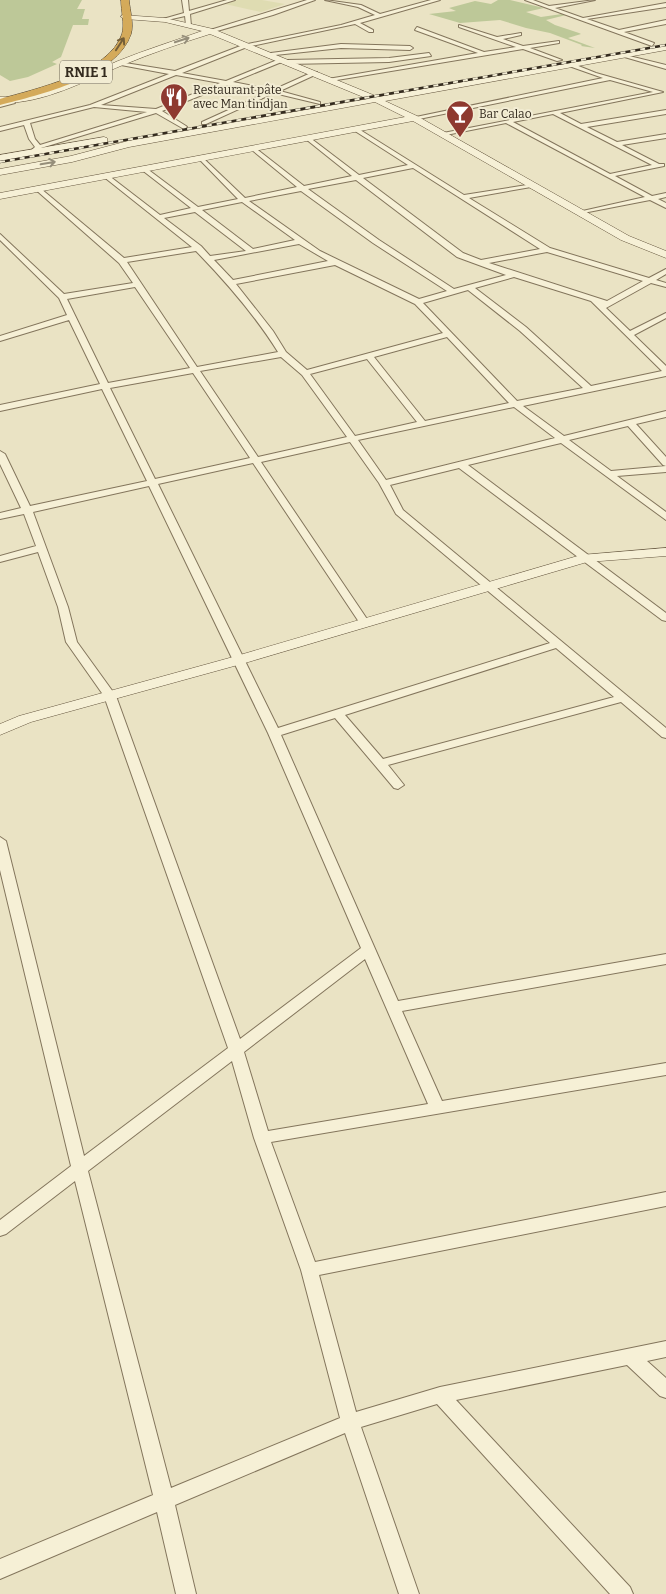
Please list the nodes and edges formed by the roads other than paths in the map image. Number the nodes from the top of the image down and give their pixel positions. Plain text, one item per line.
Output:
1 (125, 0) edge
2 (184, 0) edge
3 (232, 0) edge
4 (312, 0) edge
5 (328, 0) edge
6 (353, 0) edge
7 (437, 0) edge
8 (528, 0) edge
9 (592, 0) edge
10 (647, 0) edge
11 (342, 2) junction
12 (665, 6) edge
13 (548, 7) junction
14 (187, 14) junction
15 (380, 16) junction
16 (125, 17) junction
17 (582, 19) junction
18 (165, 20) junction
19 (355, 22) junction
20 (666, 22) edge
21 (189, 26) junction
22 (461, 26) dead end
23 (417, 29) dead end
24 (371, 31) dead end
25 (210, 32) junction
26 (619, 32) junction
27 (519, 34) dead end
28 (113, 38) dead end
29 (496, 38) junction
30 (388, 40) dead end
31 (666, 41) edge
32 (557, 42) dead end
33 (652, 44) junction
34 (245, 46) junction
35 (410, 48) junction
36 (523, 48) junction
37 (666, 48) edge
38 (266, 54) junction
39 (484, 54) junction
40 (433, 55) junction
41 (623, 55) junction
42 (448, 60) junction
43 (559, 60) junction
44 (285, 61) junction
45 (121, 63) junction
46 (571, 65) junction
47 (666, 67) edge
48 (177, 73) junction
49 (315, 73) junction
50 (612, 78) junction
51 (331, 80) junction
52 (226, 82) junction
53 (276, 92) junction
54 (663, 93) edge
55 (367, 95) junction
56 (378, 100) junction
57 (3, 101) edge
58 (318, 103) junction
59 (92, 106) junction
60 (157, 111) junction
61 (553, 112) junction
62 (666, 112) edge
63 (414, 118) junction
64 (506, 121) junction
65 (27, 122) junction
66 (204, 123) junction
67 (579, 126) junction
68 (184, 127) junction
69 (0, 128) edge
70 (357, 130) junction
71 (441, 134) junction
72 (666, 136) edge
73 (309, 138) junction
74 (615, 144) junction
75 (40, 147) junction
76 (254, 149) junction
77 (30, 153) junction
78 (0, 158) edge
79 (202, 158) junction
80 (662, 165) edge
81 (414, 166) junction
82 (144, 170) junction
83 (0, 172) edge
84 (106, 176) junction
85 (608, 176) junction
86 (357, 177) junction
87 (531, 185) junction
88 (38, 189) junction
89 (301, 189) junction
90 (666, 195) edge
91 (0, 196) edge
92 (464, 197) junction
93 (243, 200) junction
94 (651, 200) junction
95 (666, 206) edge
96 (197, 210) junction
97 (580, 213) junction
98 (159, 217) junction
99 (0, 236) edge
100 (302, 241) junction
101 (198, 248) junction
102 (547, 250) junction
103 (252, 252) junction
104 (666, 255) edge
105 (208, 259) junction
106 (122, 261) junction
107 (337, 262) junction
108 (482, 262) junction
109 (666, 271) edge
110 (514, 275) junction
111 (650, 281) junction
112 (231, 283) junction
113 (138, 284) junction
114 (666, 285) edge
115 (469, 287) junction
116 (453, 292) junction
117 (62, 297) junction
118 (418, 302) junction
119 (605, 306) junction
120 (72, 316) junction
121 (664, 319) edge
122 (448, 334) junction
123 (629, 335) junction
124 (0, 339) edge
125 (283, 354) junction
126 (369, 356) junction
127 (196, 371) junction
128 (666, 372) edge
129 (305, 373) junction
130 (105, 386) junction
131 (589, 389) junction
132 (515, 404) junction
133 (0, 408) edge
134 (666, 414) edge
135 (630, 423) junction
136 (423, 424) junction
137 (351, 439) junction
138 (562, 439) junction
139 (0, 454) edge
140 (256, 460) junction
141 (666, 463) edge
142 (460, 464) junction
143 (666, 469) edge
144 (610, 474) junction
145 (152, 483) junction
146 (384, 483) junction
147 (27, 510) junction
148 (0, 516) edge
149 (666, 517) edge
150 (42, 548) junction
151 (666, 552) edge
152 (586, 558) junction
153 (0, 559) edge
154 (489, 586) junction
155 (666, 618) edge
156 (364, 622) junction
157 (559, 644) junction
158 (239, 660) junction
159 (110, 696) junction
160 (623, 698) junction
161 (337, 713) junction
162 (0, 730) edge
163 (274, 733) junction
164 (666, 734) edge
165 (379, 764) junction
166 (398, 785) dead end
167 (0, 842) edge
168 (369, 949) junction
169 (666, 959) edge
170 (394, 1007) junction
171 (236, 1050) junction
172 (666, 1069) edge
173 (437, 1108) junction
174 (262, 1138) junction
175 (78, 1169) junction
176 (666, 1199) edge
177 (0, 1228) edge
178 (309, 1270) junction
179 (666, 1349) edge
180 (630, 1356) junction
181 (666, 1390) edge
182 (440, 1395) junction
183 (350, 1422) junction
184 (165, 1499) junction
185 (0, 1569) edge
186 (186, 1594) edge
187 (409, 1594) edge
188 (624, 1594) edge

1 - 16 highway, RNIE 1
2 - 14 street
3 - 14 street
4 - 25 street
5 - 11 street
6 - 11 street
7 - 15 street
8 - 13 street
9 - 13 street
10 - 12 street
11 - 15 street
12 - 17 street
13 - 17 street
14 - 18 street
14 - 21 street
15 - 19 street
16 - 18 main road
57 -> 16 highway, RNIE 1
17 - 26 street
18 - 21 main road
19 - 24 street
19 - 34 street
20 - 26 street
21 - 25 main road
22 - 29 street
23 - 39 street
25 - 34 main road
45 -> 25 main road
26 - 33 street
27 - 29 street
28 - 57 highway, RNIE 1
29 - 36 street
30 - 35 street
31 - 33 main road
32 - 36 street
33 - 43 main road
34 - 38 main road
34 - 48 street
35 - 38 street
35 - 40 street
36 - 39 street
36 - 43 street
37 - 41 main road
38 - 44 main road
39 - 42 street
40 - 42 street
40 - 44 street
41 - 46 main road
41 - 47 street
42 - 51 street
43 - 55 main road
44 - 49 main road
44 - 52 street
45 - 48 street
45 - 57 main road
46 - 50 street
46 - 56 main road
48 - 52 street
48 - 59 street
49 - 51 main road
49 - 53 street
50 - 54 street
50 - 63 street
51 - 55 main road
52 - 53 street
52 - 60 street
53 - 58 street
53 - 66 street
54 - 61 street
55 - 56 main road
55 - 58 main road
56 - 63 main road
83 -> 56 main road
58 - 66 main road
59 - 60 street
59 - 65 street
60 - 68 street
60 - 75 street
61 - 64 street
61 - 67 street
62 - 67 street
63 - 70 main road
63 - 71 main road
64 - 71 street
64 - 85 street
65 - 69 street
65 - 75 street
66 - 68 main road
67 - 74 street
68 - 77 main road
70 - 73 main road
70 - 81 street
71 - 87 main road
72 - 74 street
73 - 76 main road
73 - 86 street
74 - 80 street
75 - 77 street
76 - 79 main road
76 - 89 street
77 - 78 main road
79 - 82 main road
79 - 93 street
80 - 85 street
81 - 86 street
81 - 92 street
82 - 84 main road
82 - 96 street
84 - 88 main road
84 - 98 street
85 - 94 street
86 - 89 street
86 - 108 street
87 - 92 street
87 - 97 main road
88 - 91 main road
88 - 106 street
89 - 93 street
89 - 116 street
90 - 94 street
92 - 102 street
93 - 96 street
93 - 100 street
94 - 95 street
94 - 97 street
96 - 98 street
96 - 103 street
97 - 104 main road
98 - 101 street
99 - 117 street
100 - 103 street
100 - 107 street
101 - 105 street
101 - 106 street
102 - 108 street
102 - 111 street
103 - 105 street
105 - 112 street
106 - 113 street
107 - 112 street
107 - 118 street
108 - 110 street
109 - 111 street
110 - 115 street
110 - 119 street
111 - 114 street
111 - 119 street
112 - 125 street
113 - 117 street
113 - 127 street
115 - 116 street
115 - 131 street
116 - 118 street
117 - 120 street
118 - 122 street
119 - 123 street
120 - 124 street
120 - 130 street
121 - 123 street
122 - 126 street
122 - 132 street
123 - 128 street
125 - 127 street
125 - 129 street
126 - 129 street
126 - 136 street
127 - 130 street
127 - 140 street
128 - 131 street
129 - 137 street
130 - 133 street
130 - 145 street
131 - 132 street
132 - 136 street
132 - 138 street
134 - 135 street
135 - 138 street
135 - 141 street
136 - 137 street
137 - 140 street
137 - 146 street
138 - 142 street
138 - 144 street
139 - 147 street
140 - 145 street
140 - 156 street
142 - 146 street
142 - 152 street
143 - 144 street
144 - 149 street
145 - 147 street
145 - 158 street
146 - 154 street
147 - 148 street
147 - 150 street
150 - 153 street
150 - 159 street
151 - 152 main road
152 - 154 main road
152 - 155 street
154 - 156 main road
154 - 157 street
156 - 158 main road
157 - 160 street
157 - 161 street
158 - 159 main road
158 - 163 street
159 - 162 main road
159 - 171 street
160 - 164 street
160 - 165 street
161 - 163 street
161 - 165 street
163 - 168 street
165 - 166 street
167 - 175 street
168 - 170 street
168 - 171 street
169 - 170 street
170 - 173 street
171 - 174 street
171 - 175 street
172 - 173 street
173 - 174 street
174 - 178 street
175 - 177 street
175 - 184 street
176 - 178 street
178 - 183 street
179 - 180 street
180 - 181 street
180 - 182 street
182 - 183 street
182 - 188 street
183 - 184 street
183 - 187 street
184 - 185 street
184 - 186 street

